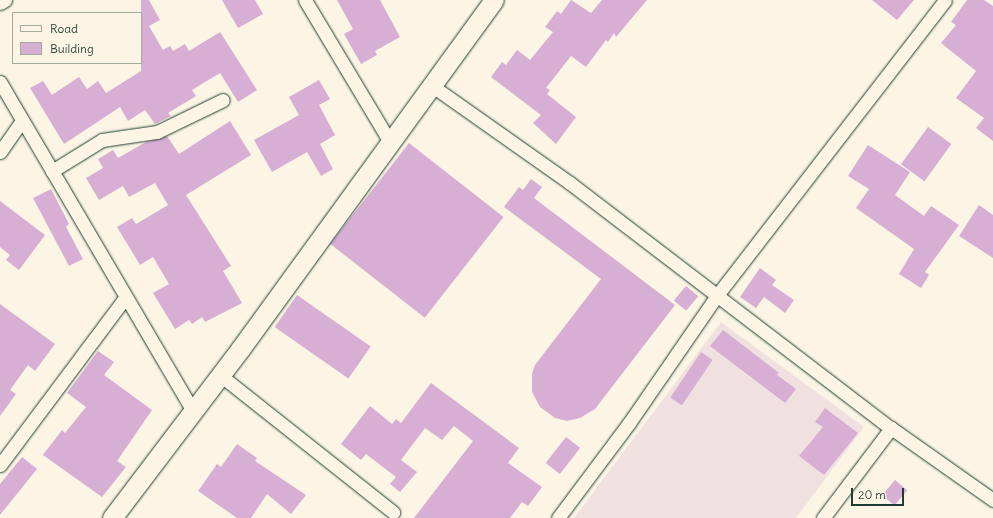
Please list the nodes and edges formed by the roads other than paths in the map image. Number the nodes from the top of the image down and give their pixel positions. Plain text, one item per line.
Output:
1 (5, 0) edge
2 (305, 0) edge
3 (494, 0) edge
4 (945, 0) edge
5 (0, 3) edge
6 (0, 82) edge
7 (431, 85) junction
8 (223, 100) dead end
9 (22, 121) junction
10 (390, 142) junction
11 (0, 152) edge
12 (52, 171) junction
13 (718, 294) junction
14 (125, 298) junction
15 (220, 375) junction
16 (193, 411) junction
17 (891, 428) junction
18 (0, 465) edge
19 (993, 500) edge
20 (393, 512) dead end
21 (112, 518) edge
22 (558, 518) edge
23 (823, 518) edge

1 - 5 street
2 - 10 street
3 - 7 street
4 - 13 street
6 - 9 street
7 - 10 street
7 - 13 street
8 - 12 street
9 - 11 street
9 - 12 street
10 - 15 street
12 - 14 street
13 - 17 street
13 - 22 street
14 - 16 street
14 - 18 street
15 - 16 street
15 - 20 street
16 - 21 street
17 - 19 street
17 - 23 street

